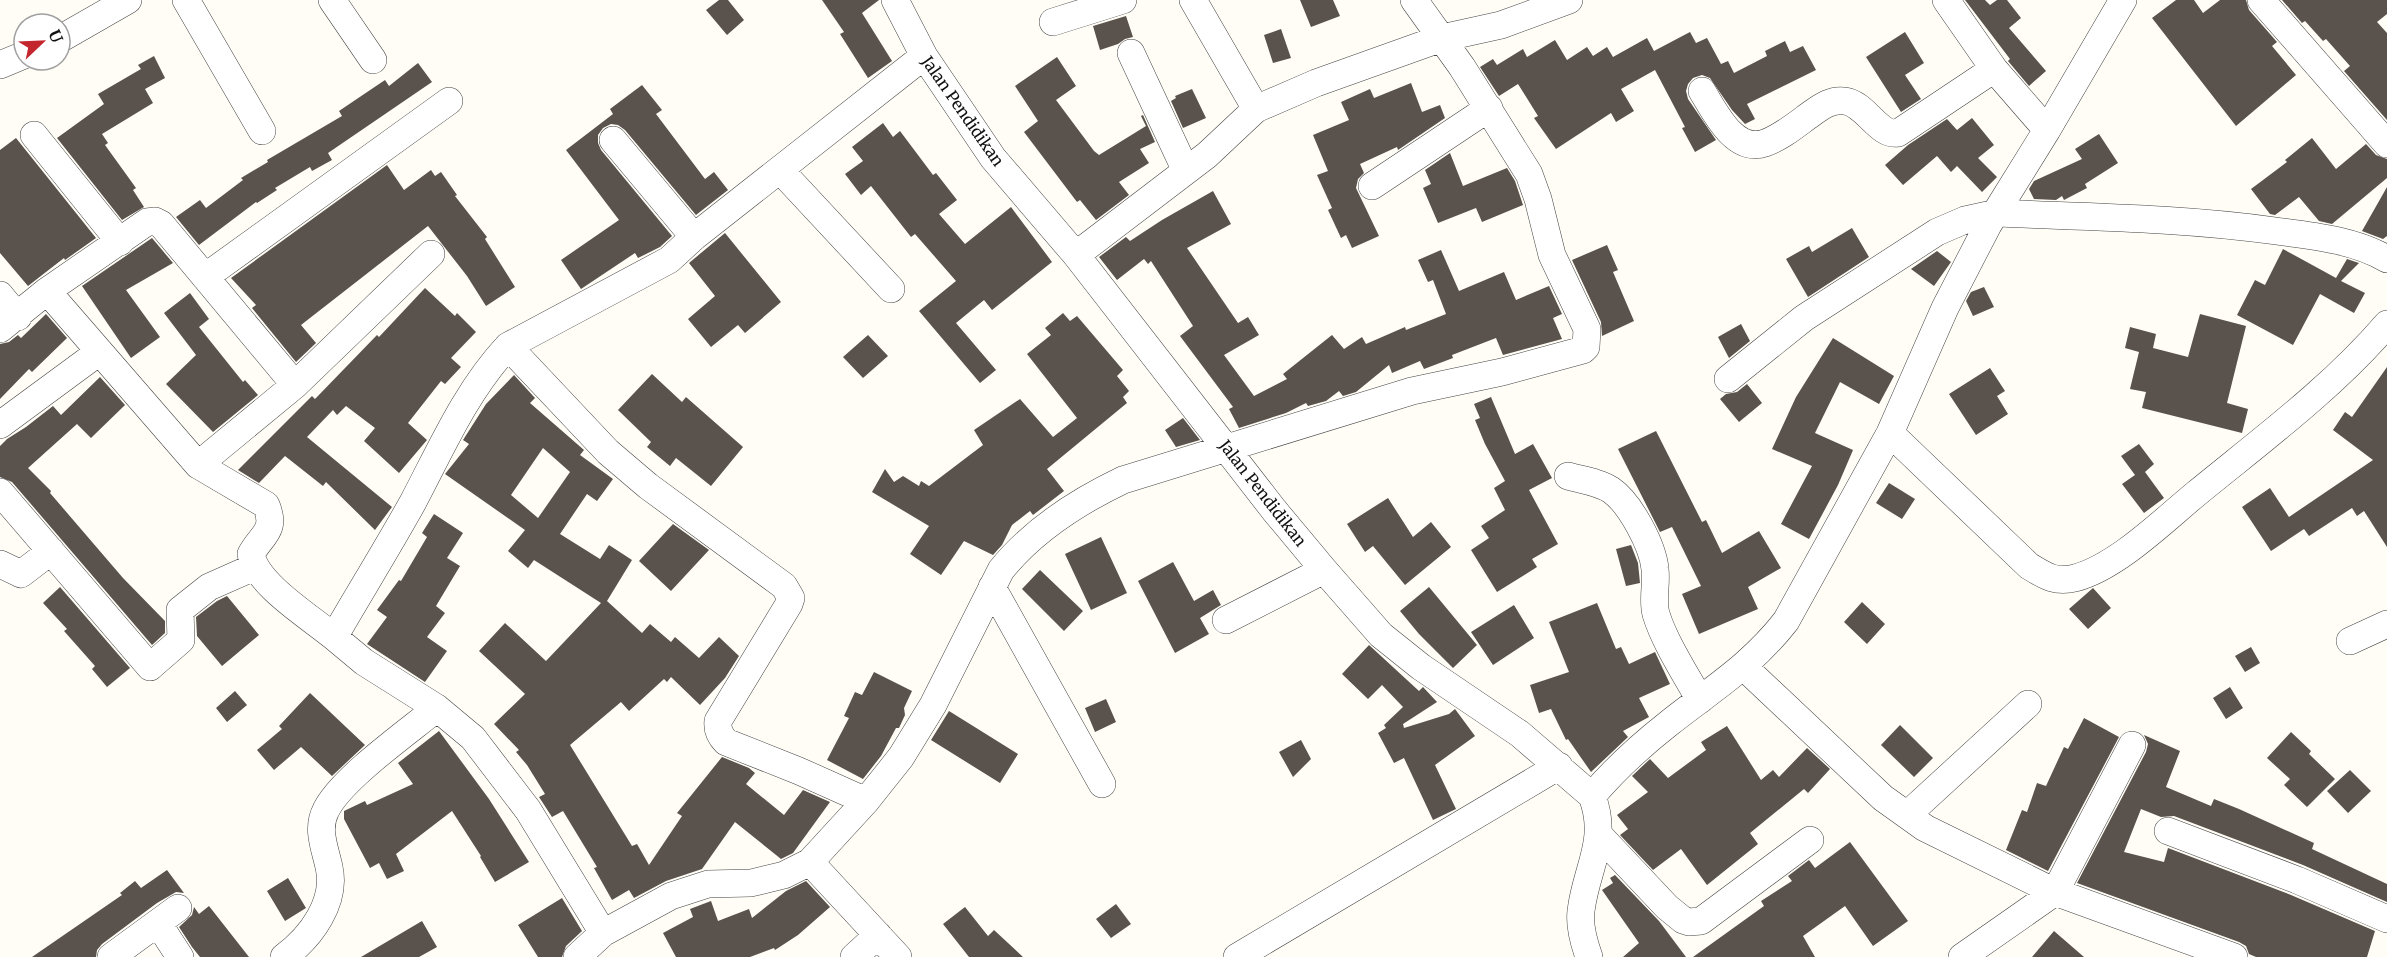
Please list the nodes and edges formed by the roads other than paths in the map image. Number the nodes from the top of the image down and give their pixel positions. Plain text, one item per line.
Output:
1 (128, 0) edge
2 (186, 0) edge
3 (332, 0) edge
4 (895, 0) edge
5 (1123, 0) edge
6 (1193, 0) edge
7 (1414, 0) edge
8 (1569, 0) edge
9 (1946, 0) edge
10 (2123, 0) edge
11 (2261, 0) edge
12 (1053, 22) dead end
13 (72, 32) edge
14 (1442, 38) junction
15 (1131, 53) dead end
16 (924, 56) junction
17 (373, 60) dead end
18 (1994, 69) junction
19 (1702, 91) dead end
20 (449, 101) dead end
21 (1489, 108) junction
22 (1256, 109) junction
23 (2047, 130) junction
24 (262, 131) dead end
25 (34, 135) dead end
26 (614, 140) dead end
27 (2387, 144) edge
28 (780, 171) junction
29 (1186, 171) junction
30 (1372, 186) dead end
31 (1997, 213) junction
32 (694, 237) junction
33 (120, 242) junction
34 (432, 254) dead end
35 (1076, 255) junction
36 (2387, 259) edge
37 (205, 277) junction
38 (891, 289) dead end
39 (47, 291) junction
40 (0, 295) edge
41 (9, 323) edge
42 (2387, 324) edge
43 (508, 346) junction
44 (99, 352) junction
45 (1728, 379) dead end
46 (295, 385) junction
47 (0, 424) edge
48 (1890, 433) junction
49 (1228, 449) junction
50 (198, 465) junction
51 (1568, 476) dead end
52 (0, 492) edge
53 (51, 551) junction
54 (0, 564) edge
55 (254, 567) junction
56 (1324, 570) junction
57 (992, 587) junction
58 (1226, 620) dead end
59 (2387, 624) edge
60 (334, 637) junction
61 (2350, 641) dead end
62 (1744, 667) junction
63 (1700, 700) junction
64 (2028, 704) dead end
65 (437, 708) junction
66 (2132, 745) dead end
67 (1559, 766) junction
68 (1102, 784) dead end
69 (1592, 796) junction
70 (866, 801) junction
71 (1907, 815) junction
72 (2168, 831) dead end
73 (1600, 836) junction
74 (1810, 840) dead end
75 (810, 862) junction
76 (2055, 892) junction
77 (2387, 919) edge
78 (603, 933) junction
79 (878, 935) junction
80 (111, 957) edge
81 (180, 957) edge
82 (284, 957) edge
83 (577, 957) edge
84 (854, 957) edge
85 (898, 957) edge
86 (1237, 957) edge
87 (1589, 957) edge
88 (1962, 957) edge
89 (2234, 957) edge

1 - 13 street
2 - 24 street
3 - 17 street
4 - 16 street, Jalan Pendidikan
5 - 12 street
6 - 22 street
7 - 14 street
8 - 14 street
9 - 18 street
10 - 23 street
11 - 27 street
14 - 21 street
14 - 22 street
15 - 29 street
16 - 28 street
16 - 35 street, Jalan Pendidikan
18 - 19 street
18 - 23 street
20 - 37 street
21 - 30 street
21 - 49 street
22 - 29 street
23 - 31 street
25 - 33 street
26 - 32 street
28 - 32 street
28 - 38 street
29 - 35 street
31 - 36 street
31 - 45 street
31 - 48 street
32 - 43 street
33 - 37 street
33 - 39 street
34 - 46 street
35 - 49 street, Jalan Pendidikan
37 - 46 street
39 - 41 street
39 - 44 street
40 - 41 street
42 - 48 street
43 - 60 street
43 - 70 street
44 - 47 street
44 - 50 street
46 - 50 street
48 - 62 street
49 - 56 street, Jalan Pendidikan
49 - 57 street
50 - 55 street
51 - 63 street
52 - 53 street
53 - 54 street
53 - 55 street
55 - 60 street
56 - 58 street
56 - 67 street, Jalan Pendidikan
57 - 68 street
57 - 70 street
59 - 61 street
60 - 65 street
62 - 63 street
62 - 71 street
63 - 69 street
64 - 71 street
65 - 78 street
65 - 82 street
66 - 76 street
67 - 69 street, Jalan Pendidikan
67 - 86 street
69 - 73 street
70 - 75 street
71 - 76 street
72 - 77 street
73 - 74 street
73 - 87 street
75 - 78 street
75 - 79 street
76 - 88 street
76 - 89 street
78 - 83 street
79 - 84 street
79 - 85 street
80 - 81 street

